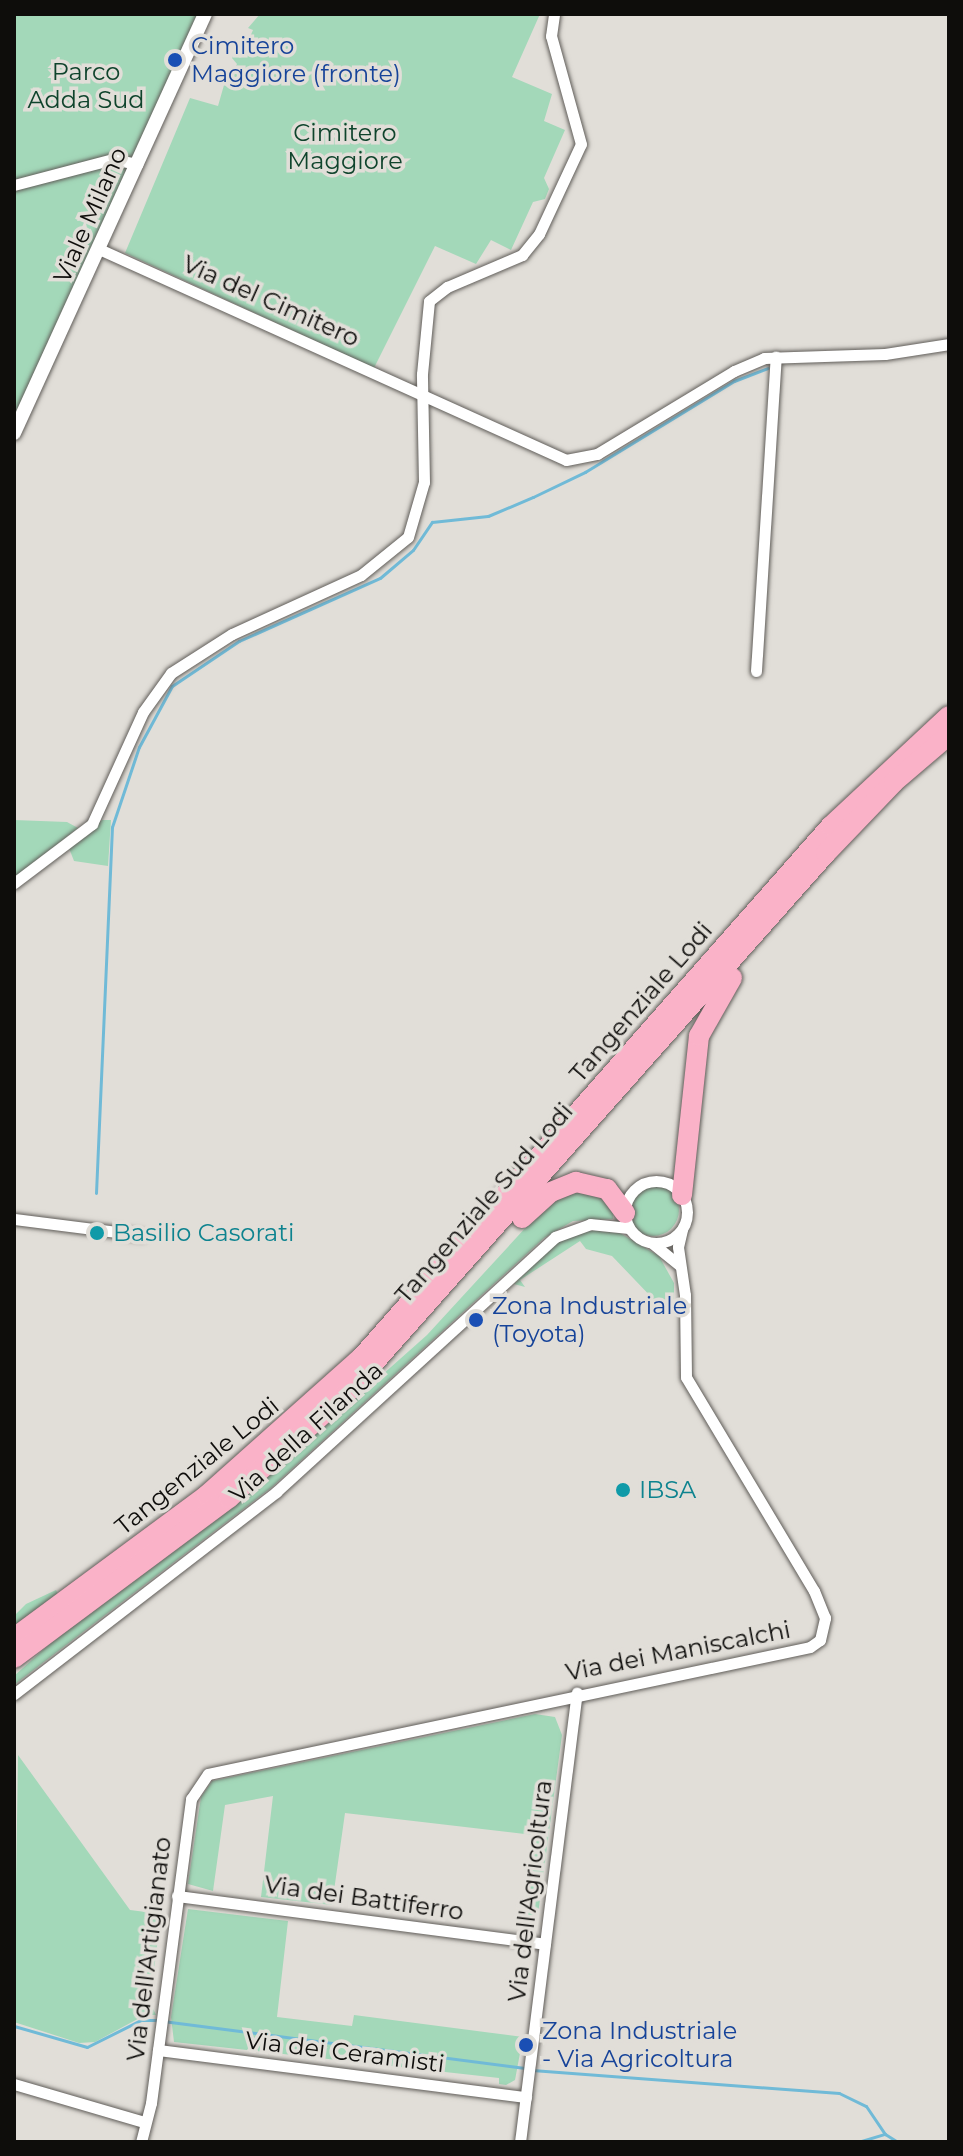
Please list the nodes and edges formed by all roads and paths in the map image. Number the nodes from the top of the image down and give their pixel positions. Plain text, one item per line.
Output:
1 (205, 14) edge
2 (554, 14) edge
3 (137, 164) junction
4 (14, 185) edge
5 (99, 249) junction
6 (949, 344) edge
7 (776, 357) junction
8 (424, 393) junction
9 (14, 433) edge
10 (756, 671) dead end
11 (949, 716) edge
12 (949, 735) edge
13 (826, 853) junction
14 (14, 883) edge
15 (682, 1195) junction
16 (14, 1219) edge
17 (627, 1220) junction
18 (682, 1229) junction
19 (141, 1235) dead end
20 (651, 1243) junction
21 (679, 1265) junction
22 (378, 1362) junction
23 (14, 1638) edge
24 (14, 1658) edge
25 (577, 1693) junction
26 (14, 1694) edge
27 (199, 1782) joint
28 (177, 1896) junction
29 (545, 1944) junction
30 (158, 2050) junction
31 (14, 2084) edge
32 (526, 2097) junction
33 (144, 2122) junction
34 (141, 2142) edge
35 (520, 2142) edge

1 - 3 street, Viale Milano
2 - 8 street
3 - 4 street
3 - 5 street, Viale Milano
5 - 8 street, Via del Cimitero
5 - 9 street, Viale Milano
6 - 7 street
7 - 8 street, Via del Cimitero
7 - 10 street
8 - 14 street
11 - 23 highway, Tangenziale Lodi
12 - 13 highway, Tangenziale Sud Lodi
13 - 15 highway
13 - 22 highway, Tangenziale Sud Lodi
15 - 17 street
15 - 18 street
16 - 19 street
17 - 20 street
17 - 22 highway
17 - 26 street, Via della Filanda
18 - 20 street
18 - 21 street
20 - 21 street
21 - 25 street, Via dei Maniscalchi
22 - 24 highway, Tangenziale Sud Lodi
25 - 27 street, Via dei Maniscalchi
25 - 29 street, Via dell'Agricoltura
27 - 28 street, Via dell'Artigianato
28 - 29 street, Via dei Battiferro
28 - 30 street, Via dell'Artigianato
29 - 32 street, Via dell'Agricoltura
30 - 32 street, Via dei Ceramisti
30 - 33 street, Via dell'Artigianato
31 - 33 street
32 - 35 street, Via dell'Agricoltura
33 - 34 street, Via dell'Artigianato

